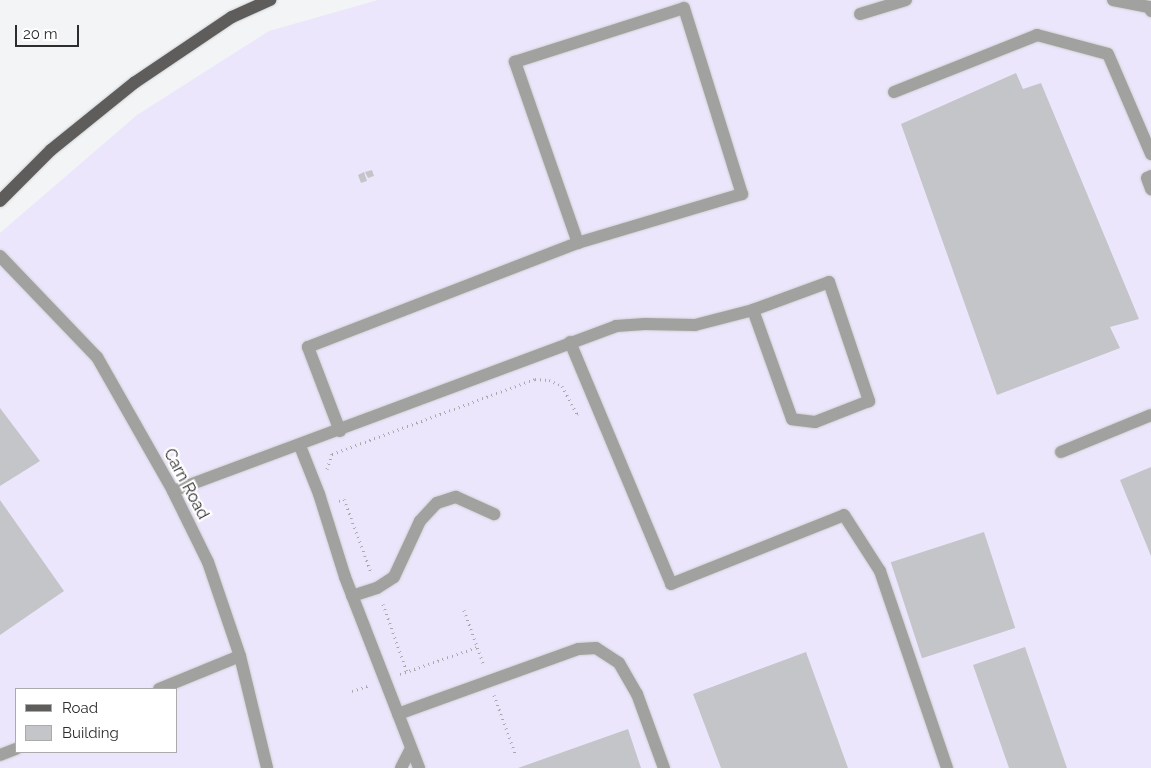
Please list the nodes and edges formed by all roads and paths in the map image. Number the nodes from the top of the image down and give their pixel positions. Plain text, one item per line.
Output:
1 (270, 0) edge
2 (906, 0) edge
3 (1113, 0) edge
4 (1151, 11) edge
5 (860, 14) dead end
6 (894, 92) dead end
7 (1151, 154) edge
8 (1151, 176) edge
9 (1151, 189) edge
10 (0, 201) edge
11 (578, 244) junction
12 (0, 256) edge
13 (752, 310) junction
14 (570, 342) junction
15 (597, 406) junction
16 (1151, 416) edge
17 (340, 431) junction
18 (300, 446) junction
19 (1062, 452) dead end
20 (324, 476) dead end
21 (173, 491) junction
22 (334, 502) dead end
23 (494, 514) dead end
24 (377, 588) junction
25 (352, 596) junction
26 (477, 647) dead end
27 (240, 656) junction
28 (407, 672) junction
29 (384, 680) junction
30 (162, 688) edge
31 (352, 691) dead end
32 (398, 714) junction
33 (15, 748) edge
34 (411, 748) junction
35 (0, 755) edge
36 (267, 768) edge
37 (401, 768) edge
38 (419, 768) edge
39 (664, 768) edge
40 (947, 768) edge

1 - 10 main road
2 - 5 street
3 - 4 street
6 - 7 street
8 - 9 street
11 - 11 street
11 - 17 street
12 - 21 street, Carn Road
13 - 13 street
13 - 14 street
14 - 15 street
14 - 17 street
15 - 20 path
15 - 40 street
16 - 19 street
17 - 18 street
18 - 21 street
18 - 25 street
21 - 27 street, Carn Road
22 - 24 path
23 - 24 street
24 - 25 street
24 - 28 path
25 - 29 street
26 - 28 path
27 - 30 street
27 - 36 street, Carn Road
28 - 29 path
29 - 31 path
29 - 32 street
32 - 34 street
32 - 39 street
33 - 35 street
34 - 37 street
34 - 38 street

